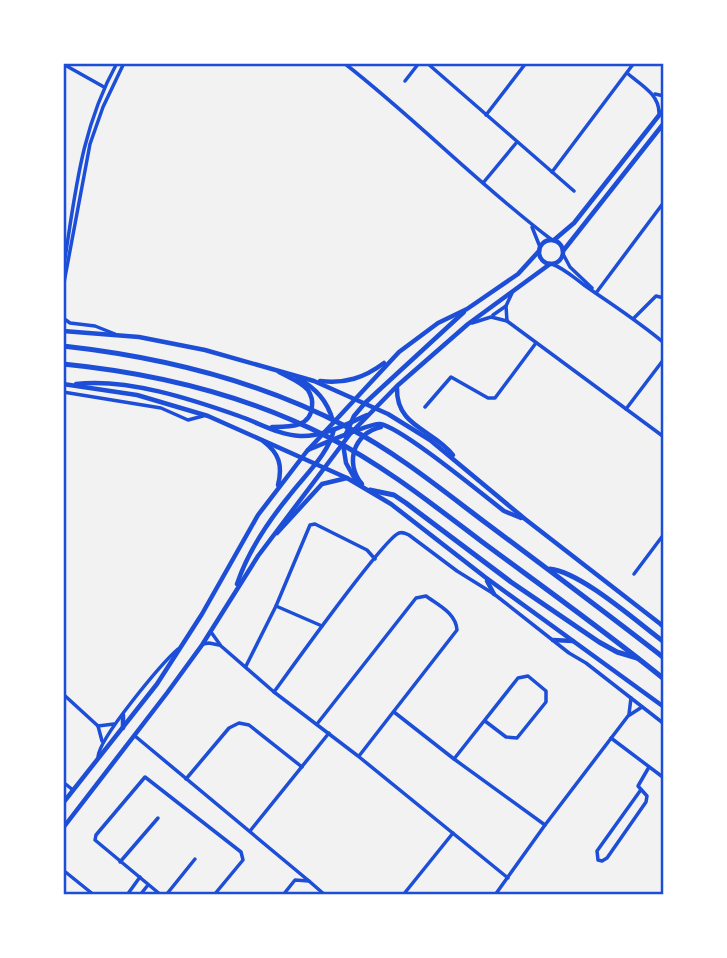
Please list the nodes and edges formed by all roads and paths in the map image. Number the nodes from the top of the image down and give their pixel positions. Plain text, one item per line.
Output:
1 (117, 63) edge
2 (124, 63) edge
3 (344, 63) edge
4 (419, 63) edge
5 (427, 63) edge
6 (526, 63) edge
7 (634, 63) edge
8 (63, 64) edge
9 (627, 73) junction
10 (405, 81) dead end
11 (104, 87) junction
12 (110, 90) junction
13 (653, 94) junction
14 (664, 96) edge
15 (664, 109) edge
16 (486, 115) junction
17 (659, 115) junction
18 (664, 123) edge
19 (517, 142) junction
20 (552, 172) junction
21 (483, 183) junction
22 (574, 191) dead end
23 (664, 202) edge
24 (528, 222) junction
25 (553, 240) junction
26 (540, 249) junction
27 (563, 252) junction
28 (551, 264) junction
29 (64, 270) edge
30 (64, 277) edge
31 (63, 288) edge
32 (513, 291) junction
33 (595, 291) junction
34 (664, 298) edge
35 (506, 306) junction
36 (467, 309) junction
37 (491, 317) junction
38 (63, 318) edge
39 (634, 318) junction
40 (507, 321) junction
41 (468, 324) junction
42 (63, 331) edge
43 (117, 335) junction
44 (536, 343) junction
45 (664, 343) edge
46 (63, 346) edge
47 (398, 352) junction
48 (664, 359) edge
49 (63, 364) edge
50 (272, 368) junction
51 (291, 373) junction
52 (314, 381) junction
53 (65, 384) edge
54 (397, 386) junction
55 (63, 393) edge
56 (353, 399) junction
57 (365, 403) junction
58 (425, 408) dead end
59 (626, 409) junction
60 (373, 410) junction
61 (208, 416) junction
62 (333, 421) junction
63 (350, 422) junction
64 (386, 426) junction
65 (268, 427) junction
66 (334, 429) junction
67 (324, 432) junction
68 (251, 433) junction
69 (347, 435) junction
70 (664, 438) edge
71 (330, 442) junction
72 (343, 444) junction
73 (307, 451) junction
74 (302, 456) junction
75 (458, 461) junction
76 (315, 462) junction
77 (325, 467) junction
78 (347, 478) junction
79 (357, 483) junction
80 (277, 490) junction
81 (370, 490) junction
82 (525, 519) junction
83 (664, 534) edge
84 (274, 535) junction
85 (374, 559) junction
86 (547, 569) junction
87 (634, 574) dead end
88 (485, 577) junction
89 (236, 589) junction
90 (494, 594) junction
91 (276, 606) junction
92 (323, 626) junction
93 (663, 626) edge
94 (211, 630) junction
95 (553, 640) junction
96 (573, 641) junction
97 (184, 642) junction
98 (664, 642) edge
99 (202, 645) junction
100 (221, 646) junction
101 (664, 657) edge
102 (639, 658) junction
103 (246, 666) junction
104 (664, 679) edge
105 (274, 692) junction
106 (63, 694) edge
107 (631, 697) junction
108 (643, 707) junction
109 (664, 708) edge
110 (394, 712) junction
111 (123, 715) junction
112 (628, 716) junction
113 (485, 720) junction
114 (115, 723) junction
115 (663, 723) edge
116 (317, 724) junction
117 (98, 726) junction
118 (123, 728) junction
119 (330, 733) junction
120 (135, 736) junction
121 (611, 738) junction
122 (102, 741) junction
123 (358, 756) junction
124 (97, 759) junction
125 (454, 759) junction
126 (302, 767) junction
127 (649, 767) junction
128 (664, 778) edge
129 (186, 779) junction
130 (63, 782) edge
131 (73, 790) junction
132 (640, 791) junction
133 (63, 803) edge
134 (158, 818) dead end
135 (545, 825) junction
136 (63, 828) edge
137 (250, 831) junction
138 (453, 833) junction
139 (195, 859) dead end
140 (120, 862) junction
141 (63, 870) edge
142 (140, 877) junction
143 (508, 878) junction
144 (309, 881) junction
145 (148, 885) junction
146 (499, 890) junction
147 (94, 895) edge
148 (127, 895) edge
149 (140, 895) edge
150 (161, 895) edge
151 (166, 895) edge
152 (214, 895) edge
153 (282, 895) edge
154 (325, 895) edge
155 (403, 895) edge
156 (495, 895) edge
157 (505, 895) edge

1 - 11 street
2 - 12 street
3 - 21 street
4 - 10 street
5 - 16 street
6 - 16 street
7 - 9 street
8 - 11 street
9 - 13 street
9 - 20 street
11 - 12 street
11 - 29 street
12 - 29 street
13 - 14 street
13 - 17 street
15 - 17 main road
16 - 19 street
17 - 25 main road
18 - 27 main road
19 - 20 street
19 - 21 street
20 - 22 street
21 - 24 street
23 - 33 street
24 - 25 street
24 - 26 street
25 - 26 main road
25 - 27 main road
26 - 28 main road
26 - 36 main road
27 - 28 main road
27 - 33 street
28 - 32 main road
28 - 33 street
29 - 30 street
30 - 31 street
32 - 35 street
32 - 41 main road
33 - 39 street
34 - 39 street
35 - 37 street
35 - 40 street
36 - 47 main road
36 - 57 main road
37 - 40 street
37 - 41 street
38 - 43 street
39 - 45 street
40 - 44 street
41 - 54 main road
42 - 43 main road
43 - 50 main road
44 - 58 street
44 - 59 street
46 - 86 highway
47 - 52 main road
47 - 56 main road
48 - 59 street
49 - 102 highway
50 - 51 main road
50 - 65 main road
51 - 52 main road
51 - 62 main road
52 - 56 main road
53 - 61 main road
53 - 65 main road
54 - 60 main road
54 - 75 main road
55 - 61 street
56 - 57 main road
56 - 62 main road
57 - 60 main road
57 - 63 main road
59 - 70 street
60 - 63 main road
60 - 69 main road
60 - 75 main road
61 - 68 main road
62 - 66 main road
62 - 67 main road
63 - 66 main road
63 - 69 main road
64 - 69 main road
64 - 81 main road
64 - 82 main road
65 - 67 main road
66 - 67 main road
66 - 71 main road
67 - 73 main road
68 - 74 main road
68 - 80 main road
69 - 71 main road
69 - 72 main road
71 - 73 main road
71 - 76 main road
72 - 77 main road
72 - 79 main road
73 - 74 main road
74 - 76 main road
74 - 80 main road
75 - 82 main road
76 - 77 main road
76 - 89 main road
77 - 78 main road
77 - 84 main road
78 - 79 main road
78 - 84 main road
79 - 81 main road
80 - 97 main road
81 - 88 main road
81 - 102 highway
82 - 93 main road
83 - 87 street
84 - 89 main road
85 - 90 street
85 - 91 street
85 - 92 street
86 - 98 highway
86 - 101 highway
88 - 90 main road
88 - 96 main road
89 - 94 main road
90 - 95 street
91 - 92 street
91 - 103 street
92 - 105 street
94 - 99 main road
94 - 100 street
95 - 96 main road
95 - 107 street
96 - 109 main road
97 - 111 street
97 - 118 main road
99 - 100 street
99 - 120 main road
100 - 103 street
102 - 104 highway
103 - 105 street
105 - 116 street
106 - 117 street
107 - 108 street
107 - 112 street
108 - 112 street
108 - 115 street
110 - 116 street
110 - 123 street
110 - 125 street
111 - 114 street
111 - 118 main road
112 - 121 street
113 - 113 street
113 - 125 street
114 - 117 street
114 - 122 street
116 - 119 street
117 - 122 street
118 - 124 main road
119 - 123 street
119 - 126 street
120 - 129 street
120 - 136 main road
121 - 127 street
121 - 135 street
122 - 124 street
123 - 138 street
124 - 131 main road
125 - 135 street
126 - 129 street
126 - 137 street
127 - 128 street
127 - 132 street
129 - 137 street
130 - 131 street
131 - 133 main road
132 - 132 street
134 - 140 street
135 - 143 street
137 - 144 street
138 - 143 street
138 - 155 street
139 - 151 street
140 - 142 street
140 - 152 street
141 - 147 street
142 - 145 street
142 - 148 street
143 - 146 street
144 - 153 street
144 - 154 street
145 - 149 street
145 - 150 street
146 - 156 street
146 - 157 street

